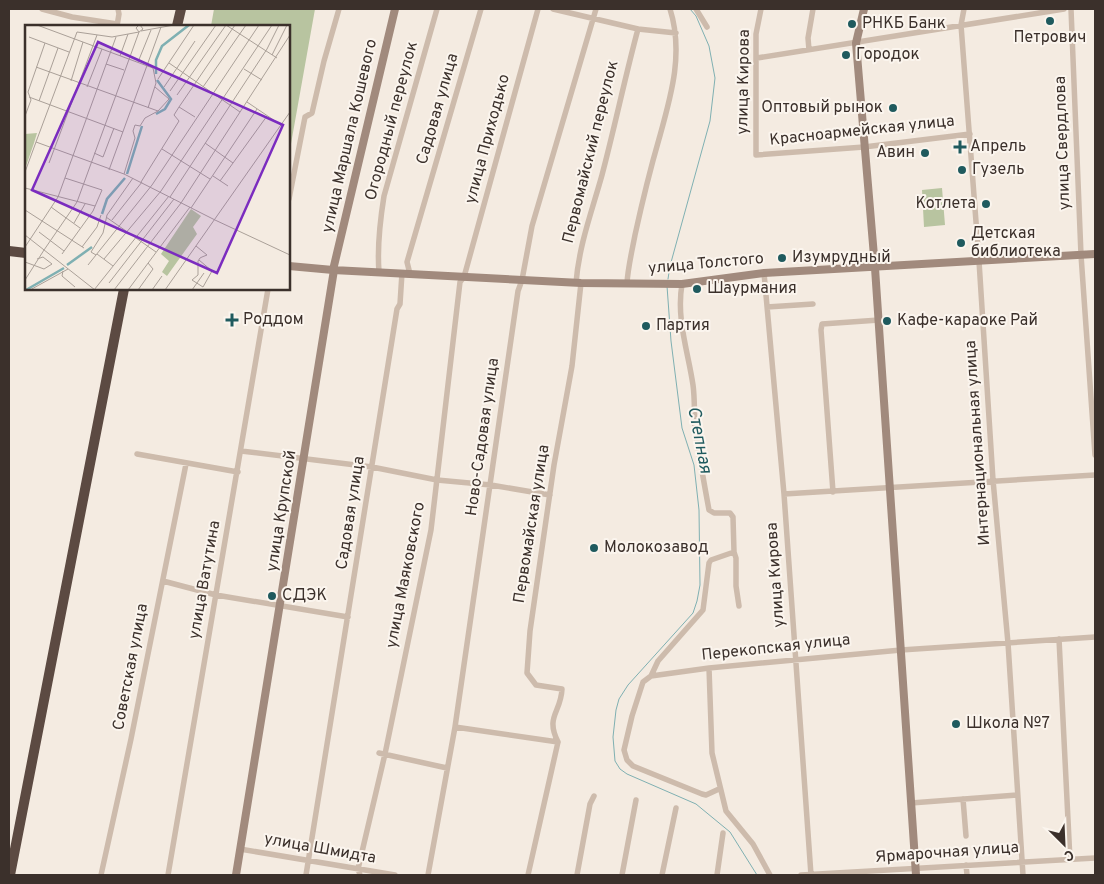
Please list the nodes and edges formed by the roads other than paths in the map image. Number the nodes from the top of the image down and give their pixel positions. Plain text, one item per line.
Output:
1 (42, 9) edge
2 (118, 9) edge
3 (181, 9) edge
4 (339, 9) edge
5 (394, 9) edge
6 (437, 9) edge
7 (481, 9) edge
8 (538, 9) edge
9 (553, 9) edge
10 (596, 9) edge
11 (670, 9) edge
12 (696, 9) edge
13 (761, 9) edge
14 (813, 9) edge
15 (864, 9) edge
16 (964, 9) edge
17 (1064, 9) edge
18 (593, 19) junction
19 (117, 25) edge
20 (177, 25) edge
21 (961, 25) junction
22 (707, 27) dead end
23 (638, 28) junction
24 (676, 33) junction
25 (856, 43) junction
26 (809, 50) junction
27 (757, 58) junction
28 (970, 134) junction
29 (864, 147) junction
30 (756, 155) joint
31 (1078, 173) junction
32 (290, 194) edge
33 (9, 252) edge
34 (25, 252) edge
35 (1095, 254) edge
36 (1081, 255) junction
37 (979, 261) junction
38 (290, 266) edge
39 (875, 268) junction
40 (334, 270) junction
41 (380, 272) junction
42 (764, 273) junction
43 (406, 274) junction
44 (464, 277) junction
45 (522, 280) junction
46 (579, 283) junction
47 (627, 283) junction
48 (680, 284) junction
49 (124, 290) edge
50 (268, 290) edge
51 (813, 304) dead end
52 (767, 307) junction
53 (879, 320) junction
54 (241, 451) junction
55 (137, 454) dead end
56 (1095, 455) edge
57 (304, 460) junction
58 (186, 464) junction
59 (372, 467) junction
60 (238, 472) junction
61 (1095, 475) edge
62 (437, 480) junction
63 (993, 480) junction
64 (491, 485) junction
65 (890, 488) junction
66 (833, 492) junction
67 (784, 494) junction
68 (550, 495) junction
69 (734, 552) junction
70 (163, 581) junction
71 (216, 595) junction
72 (280, 605) junction
73 (739, 606) dead end
74 (348, 618) junction
75 (1095, 637) edge
76 (1059, 639) junction
77 (1008, 643) junction
78 (901, 650) junction
79 (795, 659) junction
80 (709, 668) junction
81 (651, 676) junction
82 (456, 726) junction
83 (558, 742) junction
84 (382, 754) junction
85 (447, 768) junction
86 (719, 789) junction
87 (1017, 795) junction
88 (594, 796) dead end
89 (963, 799) junction
90 (636, 800) dead end
91 (911, 802) junction
92 (676, 808) dead end
93 (723, 833) dead end
94 (966, 836) dead end
95 (240, 849) junction
96 (1095, 858) edge
97 (308, 860) junction
98 (1070, 860) junction
99 (1023, 862) junction
100 (966, 865) junction
101 (359, 872) edge
102 (916, 872) edge
103 (861, 874) edge
104 (10, 875) edge
105 (101, 875) edge
106 (168, 875) edge
107 (236, 875) edge
108 (306, 875) edge
109 (395, 875) edge
110 (428, 875) edge
111 (528, 875) edge
112 (577, 875) edge
113 (622, 875) edge
114 (662, 875) edge
115 (717, 875) edge
116 (770, 875) edge
117 (801, 875) edge
118 (811, 875) edge
119 (967, 875) edge
120 (1024, 875) edge

1 - 19 street
2 - 19 street
3 - 20 highway
4 - 32 street
5 - 40 main road, улица Маршала Кошевого
6 - 41 street, Огородный переулок
7 - 43 street, Садовая улица
8 - 44 street, улица Приходько
9 - 18 street
10 - 18 street, Ново-Садовая улица
11 - 24 street
12 - 22 street
13 - 27 street, улица Кирова
14 - 26 street
15 - 25 main road
16 - 21 street, Интернациональная улица
17 - 21 street
18 - 23 street
18 - 45 street, Ново-Садовая улица
21 - 25 street
21 - 28 street, Интернациональная улица
23 - 24 street
23 - 46 street, Первомайский переулок
24 - 47 street
25 - 26 street
25 - 29 main road
26 - 27 street
27 - 30 street, улица Кирова
28 - 29 street, Красноармейская улица
28 - 37 street, Интернациональная улица
29 - 30 street, Красноармейская улица
29 - 39 main road
31 - 31 street, улица Свердлова
31 - 36 street, улица Свердлова
33 - 34 highway
35 - 36 main road, улица Толстого
36 - 37 main road, улица Толстого
36 - 56 street, улица Свердлова
37 - 39 main road, улица Толстого
37 - 63 street, Интернациональная улица
38 - 40 main road, улица Толстого
39 - 42 main road, улица Толстого
39 - 53 main road
40 - 41 main road, улица Толстого
40 - 57 main road, улица Крупской
41 - 43 main road, улица Толстого
42 - 48 main road, улица Толстого
42 - 52 street, улица Кирова
43 - 44 main road, улица Толстого
43 - 59 street, Садовая улица
44 - 45 main road, улица Толстого
44 - 62 street, улица Маяковского
45 - 46 main road, улица Толстого
45 - 64 street, Ново-Садовая улица
46 - 47 main road, улица Толстого
46 - 68 street, Первомайская улица
47 - 48 main road, улица Толстого
48 - 69 street
49 - 104 highway
50 - 54 street, улица Ватутина
51 - 52 street
52 - 67 street, улица Кирова
53 - 65 main road
53 - 66 street
54 - 57 street
54 - 60 street, улица Ватутина
55 - 58 street
57 - 59 street
57 - 72 main road, улица Крупской
58 - 60 street
58 - 70 street, Советская улица
59 - 62 street
59 - 74 street, Садовая улица
60 - 71 street, улица Ватутина
61 - 63 street
62 - 64 street
62 - 84 street, улица Маяковского
63 - 65 street
63 - 77 street, Интернациональная улица
64 - 68 street
64 - 82 street, Ново-Садовая улица
65 - 66 street
65 - 78 main road
66 - 67 street
67 - 79 street, улица Кирова
68 - 83 street, Первомайская улица
69 - 73 street
69 - 81 street
70 - 71 street
70 - 105 street, Советская улица
71 - 72 street
71 - 106 street, улица Ватутина
72 - 74 street
72 - 95 main road, улица Крупской
74 - 97 street, Садовая улица
75 - 76 street, Перекопская улица
76 - 77 street, Перекопская улица
76 - 98 street
77 - 78 street, Перекопская улица
77 - 87 street, Интернациональная улица
78 - 79 street, Перекопская улица
78 - 91 main road
79 - 80 street, Перекопская улица
79 - 118 street, улица Кирова
80 - 81 street, Перекопская улица
80 - 86 street
81 - 86 street
82 - 83 street
82 - 85 street, Ново-Садовая улица
83 - 111 street
84 - 85 street
84 - 101 street, улица Маяковского
85 - 110 street, Ново-Садовая улица
86 - 116 street
87 - 89 street
87 - 99 street, Интернациональная улица
88 - 112 street
89 - 91 street
89 - 94 street
90 - 113 street
91 - 102 main road
92 - 114 street
93 - 115 street
95 - 97 street, улица Шмидта
95 - 107 main road, улица Крупской
96 - 98 street, Ярмарочная улица
97 - 101 street, улица Шмидта
97 - 108 street, Садовая улица
98 - 99 street, Ярмарочная улица
99 - 100 street, Ярмарочная улица
99 - 120 street, Интернациональная улица
100 - 102 street, Ярмарочная улица
100 - 119 street
101 - 109 street, улица Шмидта
102 - 103 street, Ярмарочная улица
103 - 118 street, Ярмарочная улица
117 - 118 street, Ярмарочная улица

